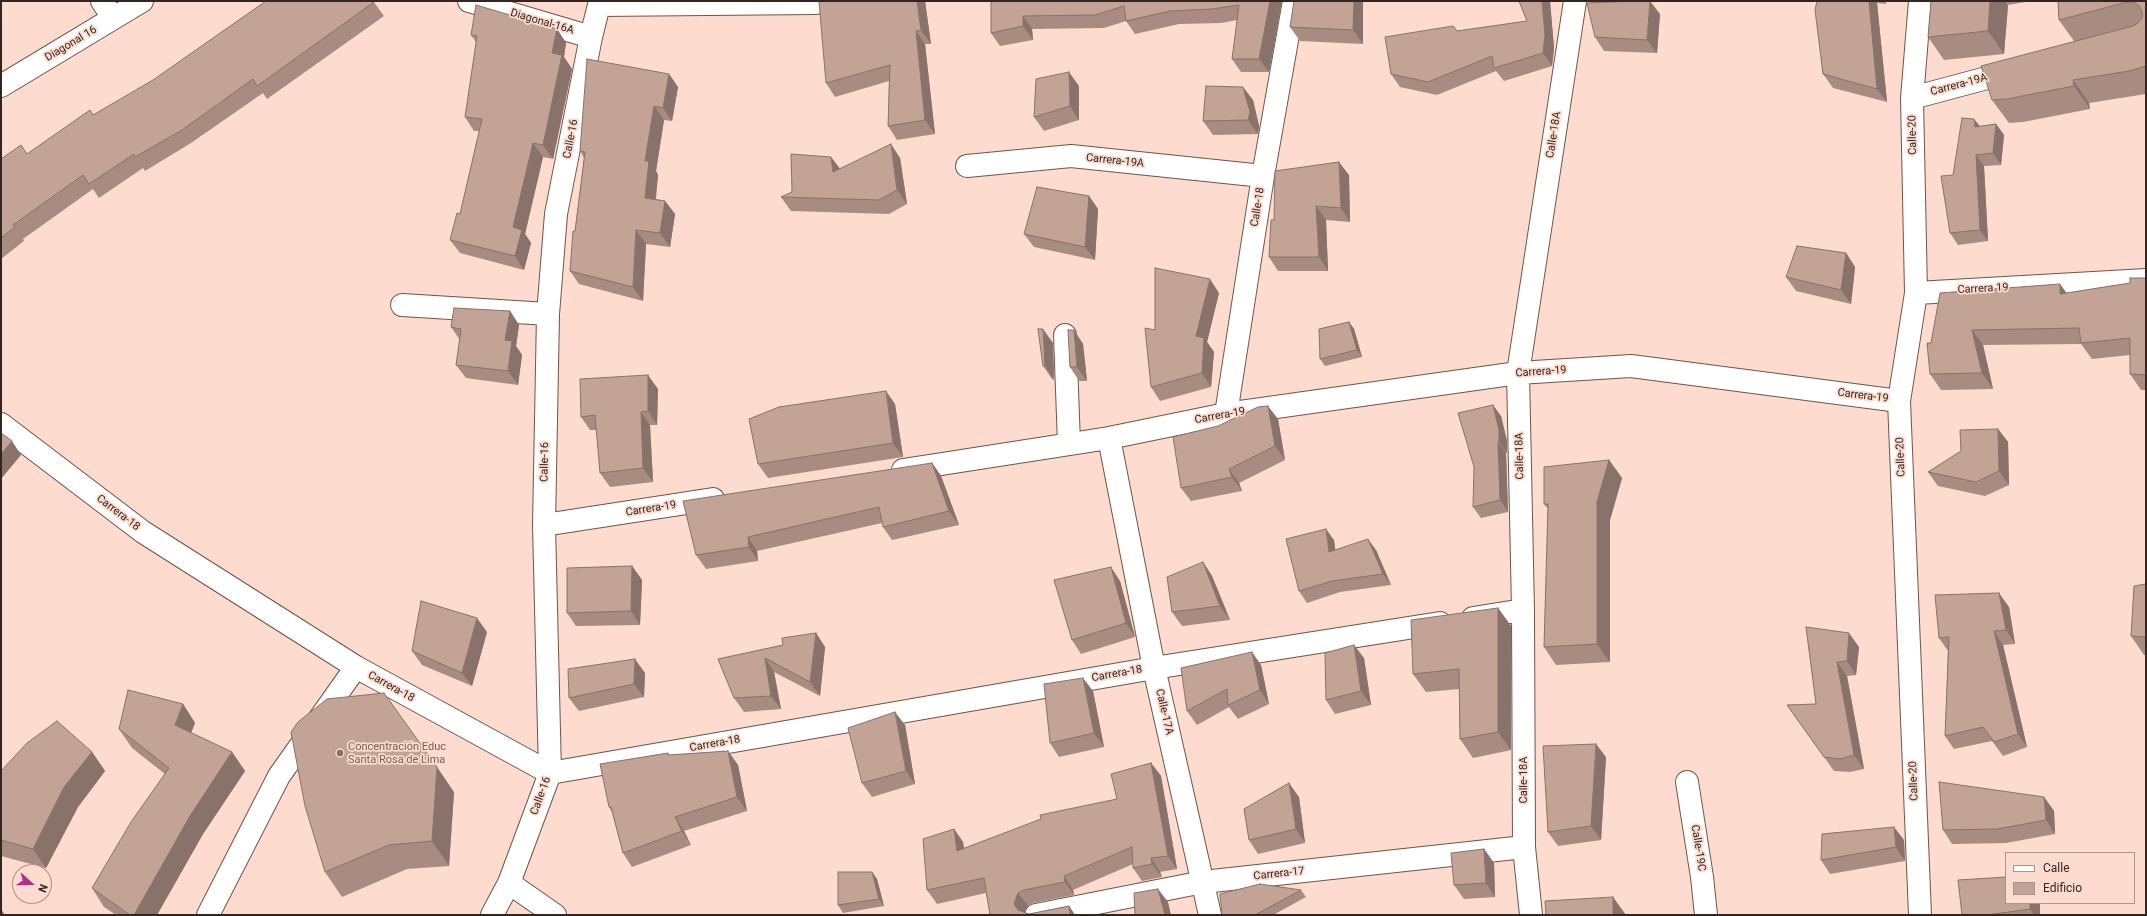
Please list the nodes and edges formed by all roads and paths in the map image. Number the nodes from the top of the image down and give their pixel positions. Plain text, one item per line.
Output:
1 (142, 1) edge
2 (469, 1) edge
3 (828, 1) edge
4 (1294, 1) edge
5 (1575, 1) edge
6 (1920, 1) edge
7 (600, 3) edge
8 (108, 10) edge
9 (591, 37) junction
10 (2033, 66) edge
11 (1, 86) edge
12 (1912, 98) junction
13 (967, 166) dead end
14 (1263, 176) junction
15 (2146, 280) edge
16 (1916, 293) junction
17 (402, 305) dead end
18 (548, 314) junction
19 (1065, 335) dead end
20 (1518, 373) junction
21 (1899, 401) junction
22 (1226, 414) junction
23 (1, 424) edge
24 (1109, 438) junction
25 (1070, 444) junction
26 (881, 473) edge
27 (732, 496) edge
28 (544, 525) junction
29 (1523, 610) junction
30 (356, 667) junction
31 (1154, 668) junction
32 (550, 773) junction
33 (1688, 782) dead end
34 (1524, 847) junction
35 (1203, 882) junction
36 (509, 883) junction
37 (208, 915) edge
38 (492, 915) edge
39 (555, 915) edge
40 (1036, 915) edge
41 (1210, 915) edge
42 (1531, 915) edge
43 (1706, 915) edge
44 (1920, 915) edge

1 - 8 street, Diagonal 16
2 - 9 street, Diagonal-16A
3 - 7 street
4 - 14 street, Calle-18
5 - 20 street, Calle-18A
6 - 12 street, Calle-20
7 - 9 street, Calle-16
8 - 11 street, Diagonal 16
9 - 18 street, Calle-16
10 - 12 street, Carrera-19A
12 - 16 street, Calle-20
13 - 14 street, Carrera-19A
14 - 22 street, Calle-18
15 - 16 street, Carrera 19
16 - 21 street, Calle-20
17 - 18 street
18 - 28 street, Calle-16
19 - 25 street
20 - 21 street, Carrera-19
20 - 22 street, Carrera-19
20 - 29 street, Calle-18A
21 - 44 street, Calle-20
22 - 24 street, Carrera-19
23 - 30 street, Carrera-18
24 - 25 street, Carrera-19
24 - 31 street, Calle-17A
25 - 26 street, Carrera-19
27 - 28 street, Carrera-19
28 - 32 street, Calle-16
29 - 31 street, Carrera-18
29 - 34 street, Calle-18A
30 - 32 street, Carrera-18
30 - 37 street
31 - 32 street, Carrera-18
31 - 35 street, Calle-17A
32 - 36 street, Calle-16
33 - 43 street, Calle-19C
34 - 35 street, Carrera-17
34 - 42 street, Calle-18A
35 - 40 street, Carrera-17
35 - 41 street, Calle-17A
36 - 38 street, Calle-16
36 - 39 street

